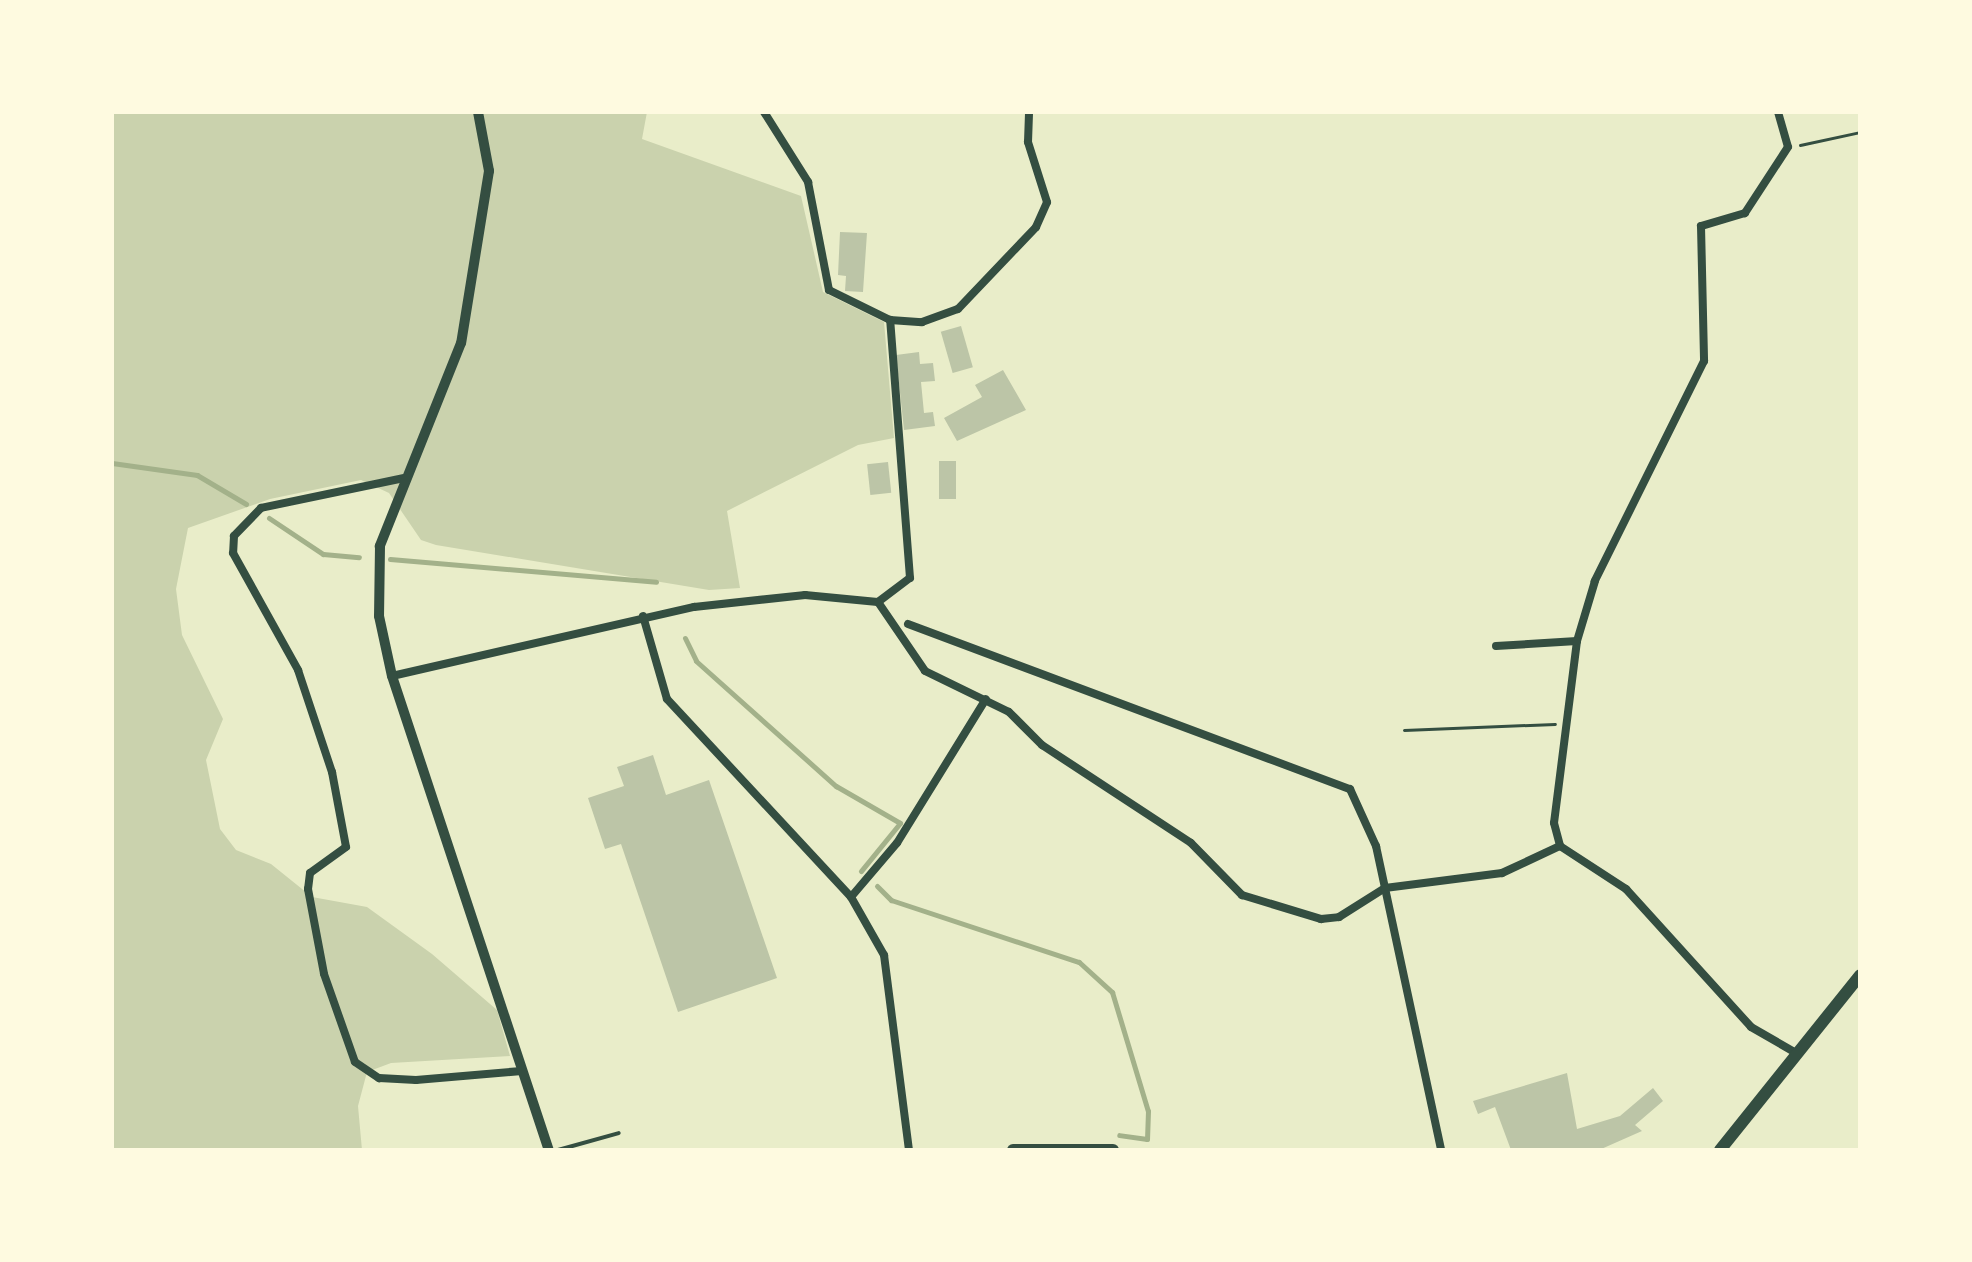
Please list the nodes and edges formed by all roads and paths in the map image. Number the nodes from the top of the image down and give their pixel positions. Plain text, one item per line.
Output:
1 (478, 112) edge
2 (764, 112) edge
3 (1029, 112) edge
4 (1778, 112) edge
5 (1860, 132) edge
6 (1788, 147) junction
7 (890, 320) junction
8 (404, 478) junction
9 (878, 602) junction
10 (643, 616) junction
11 (908, 624) dead end
12 (1577, 641) junction
13 (1496, 646) dead end
14 (392, 676) junction
15 (986, 699) junction
16 (1567, 723) junction
17 (1404, 730) dead end
18 (1560, 846) junction
19 (1385, 888) junction
20 (851, 897) junction
21 (1860, 975) edge
22 (1799, 1054) junction
23 (522, 1071) junction
24 (619, 1133) dead end
25 (549, 1150) edge
26 (558, 1150) edge
27 (909, 1150) edge
28 (1013, 1150) edge
29 (1113, 1150) edge
30 (1441, 1150) edge
31 (1720, 1150) edge

1 - 8 street
2 - 7 street
3 - 7 street
4 - 6 street
5 - 6 path
6 - 12 street
7 - 9 street
8 - 14 street
8 - 23 street
9 - 10 street
9 - 15 street
10 - 14 street
10 - 20 street
11 - 19 street
12 - 13 street
12 - 16 street
14 - 23 street
15 - 19 street
15 - 20 street
16 - 17 path
16 - 18 street
18 - 19 street
18 - 22 street
19 - 30 street
20 - 27 street
21 - 22 main road
22 - 31 main road
23 - 25 street
24 - 26 lane
28 - 29 main road

